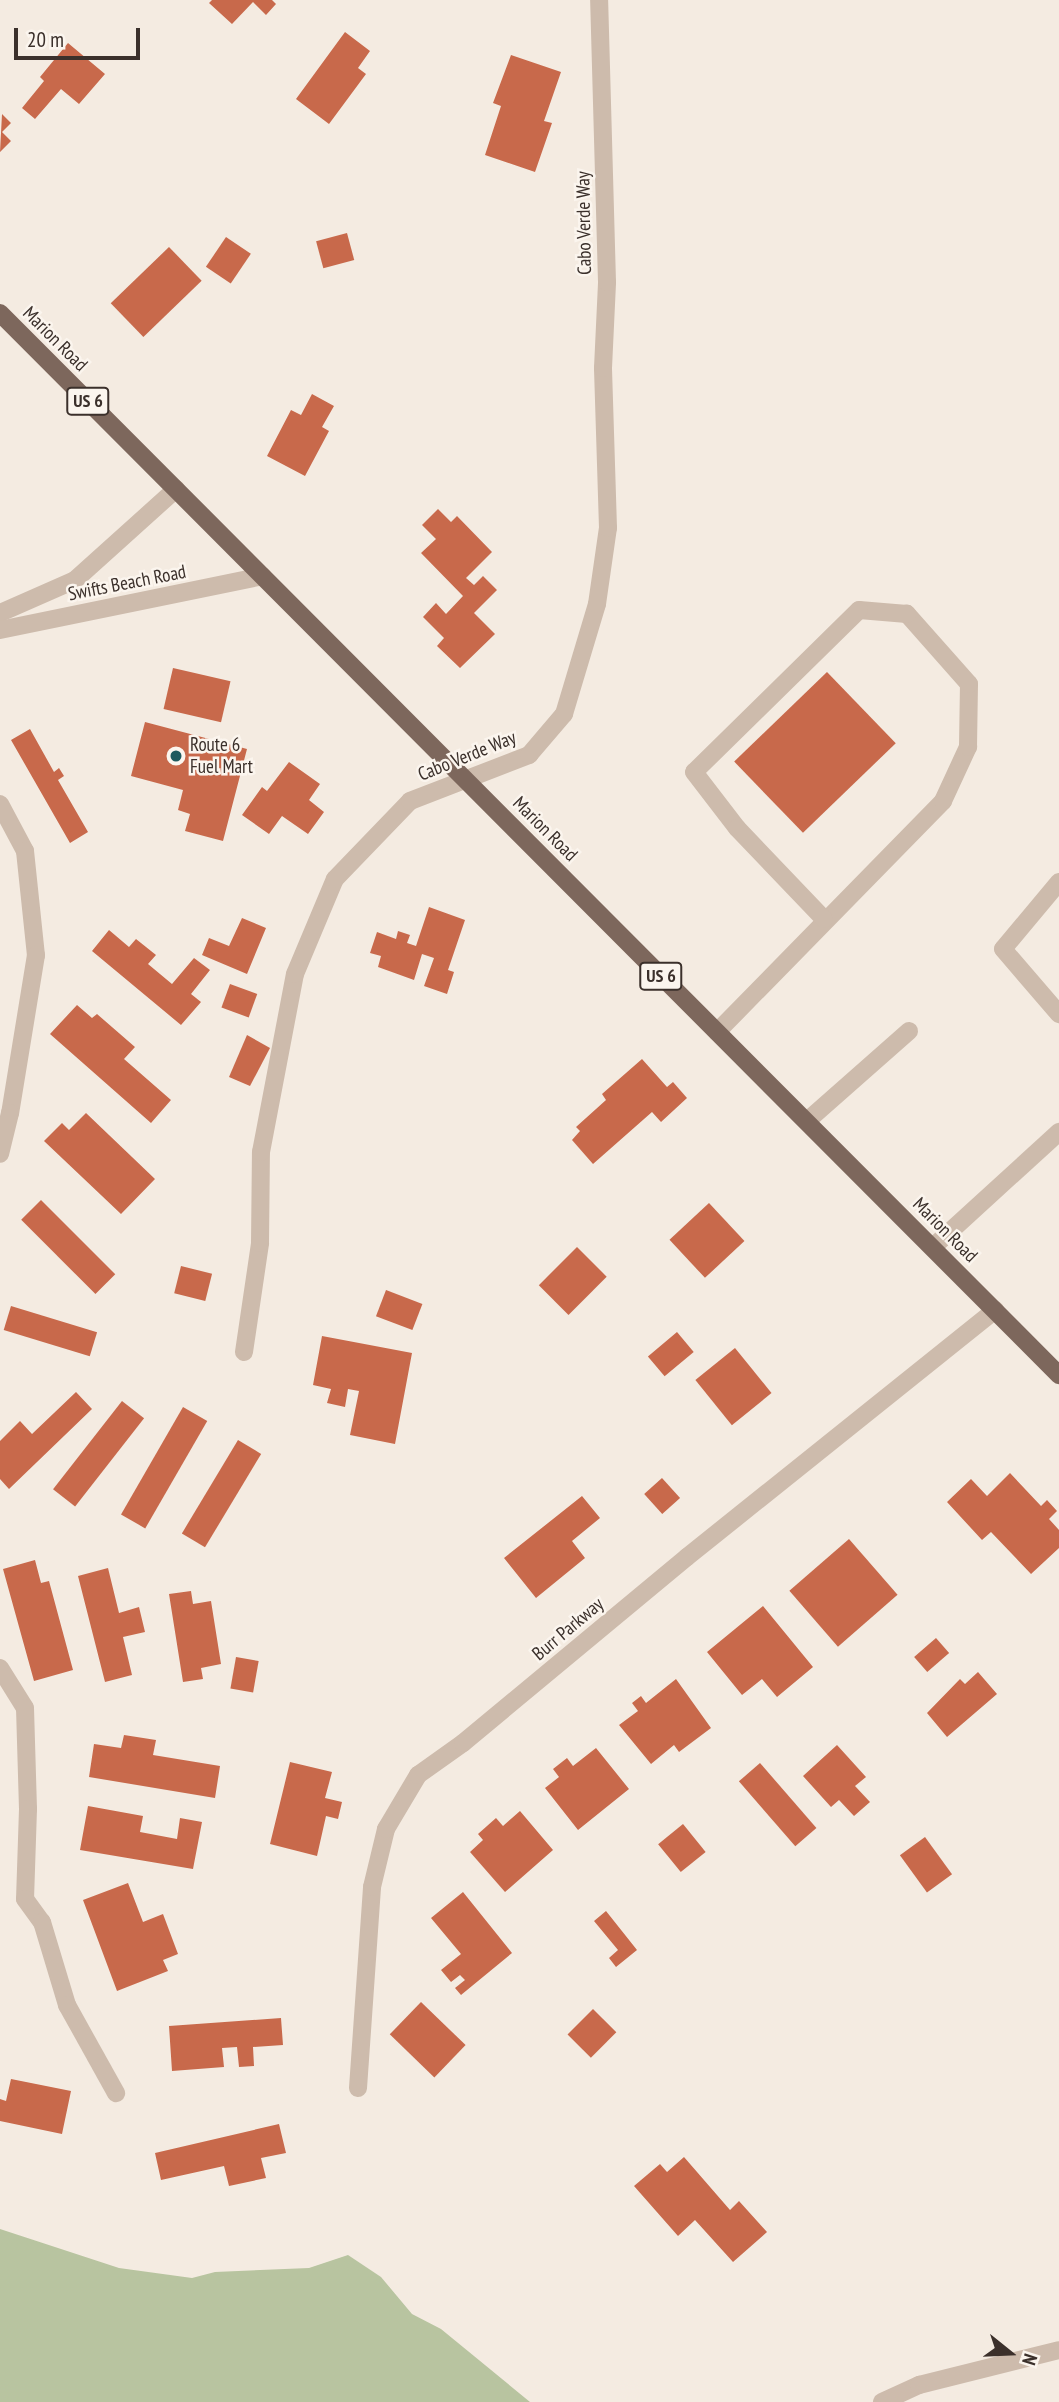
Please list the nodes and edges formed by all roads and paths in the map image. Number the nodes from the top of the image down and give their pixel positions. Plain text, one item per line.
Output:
1 (599, 0) edge
2 (0, 313) edge
3 (176, 489) junction
4 (263, 576) junction
5 (0, 613) edge
6 (0, 630) edge
7 (466, 780) junction
8 (0, 804) edge
9 (1059, 882) edge
10 (824, 919) junction
11 (1059, 1014) edge
12 (717, 1031) junction
13 (909, 1031) dead end
14 (807, 1121) junction
15 (1059, 1132) edge
16 (0, 1154) edge
17 (933, 1247) junction
18 (995, 1310) junction
19 (244, 1352) dead end
20 (1059, 1375) edge
21 (0, 1668) edge
22 (358, 2088) dead end
23 (117, 2093) dead end
24 (1059, 2350) edge
25 (882, 2402) edge

1 - 7 street, Cabo Verde Way
2 - 3 main road, Marion Road / US 6
3 - 4 main road, Marion Road / US 6
3 - 5 street, Swifts Beach Road
4 - 6 street, Swifts Beach Road
4 - 7 main road, Marion Road / US 6
7 - 12 main road, Marion Road / US 6
7 - 19 street, Cabo Verde Way
8 - 16 street
9 - 11 street
10 - 10 street
10 - 12 street
12 - 14 main road, Marion Road / US 6
13 - 14 street
14 - 17 main road, Marion Road / US 6
15 - 17 street
17 - 18 main road, Marion Road / US 6
18 - 20 main road, Marion Road / US 6
18 - 22 street, Burr Parkway
21 - 23 street
24 - 25 street

